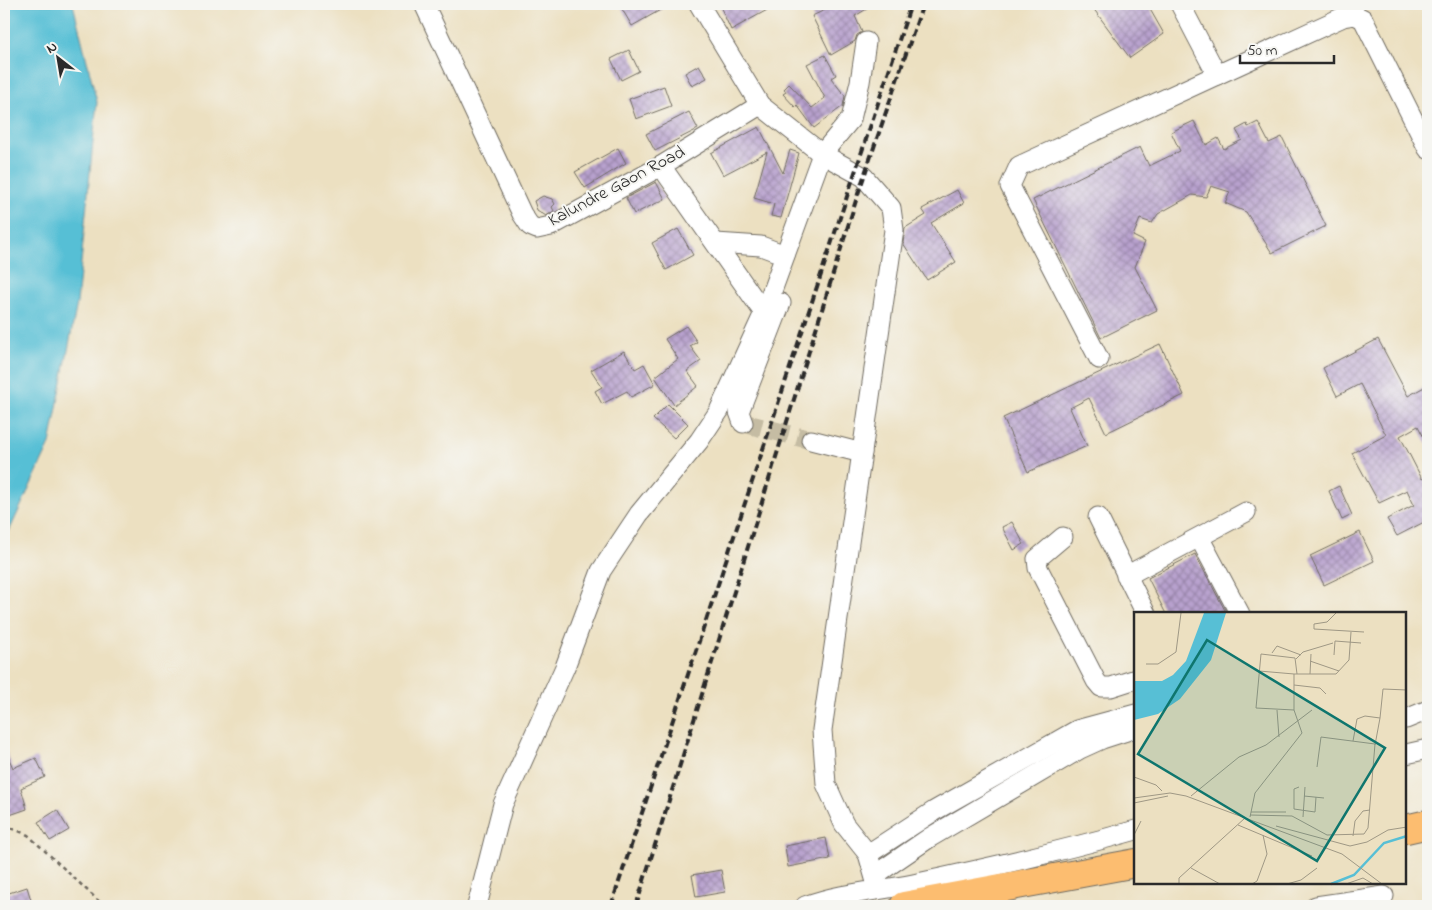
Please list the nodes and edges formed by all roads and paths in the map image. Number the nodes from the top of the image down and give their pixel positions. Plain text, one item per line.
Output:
1 (424, 4) edge
2 (699, 4) edge
3 (1180, 4) edge
4 (1364, 12) edge
5 (866, 42) dead end
6 (1217, 75) junction
7 (760, 105) junction
8 (1428, 149) edge
9 (822, 154) junction
10 (661, 166) junction
11 (716, 244) junction
12 (785, 255) junction
13 (775, 284) junction
14 (764, 313) junction
15 (1099, 359) dead end
16 (743, 422) dead end
17 (811, 440) tunnel mouth
18 (862, 453) junction
19 (1246, 512) dead end
20 (1098, 517) dead end
21 (1063, 537) dead end
22 (1200, 539) junction
23 (1126, 576) junction
24 (1145, 612) edge
25 (1239, 612) edge
26 (1134, 680) edge
27 (1428, 710) edge
28 (1134, 715) edge
29 (1407, 720) edge
30 (1134, 729) edge
31 (1428, 749) edge
32 (1407, 754) edge
33 (1428, 805) edge
34 (1407, 810) edge
35 (1428, 824) edge
36 (4, 825) edge
37 (1407, 829) edge
38 (1134, 831) edge
39 (868, 854) junction
40 (1134, 863) edge
41 (877, 882) junction
42 (1134, 882) edge
43 (942, 888) junction
44 (1384, 896) dead end
45 (855, 900) edge
46 (104, 906) edge
47 (477, 906) edge
48 (805, 906) edge
49 (904, 906) edge
50 (1002, 906) edge
51 (1316, 906) edge

1 - 10 street, Kalundre Gaon Road
2 - 7 street
3 - 6 street
4 - 6 street
4 - 8 street
5 - 9 street
6 - 15 street
7 - 9 street
7 - 10 street, Kalundre Gaon Road
9 - 12 street
9 - 18 street
10 - 11 street
11 - 12 street
11 - 14 street
12 - 13 street
13 - 14 street
13 - 16 street
14 - 47 street
17 - 18 street
18 - 39 street
19 - 22 street
20 - 23 street
21 - 26 street
22 - 23 street
22 - 25 street
23 - 24 street
27 - 29 street
28 - 39 street
30 - 41 street
31 - 32 street
33 - 34 highway
35 - 37 highway
36 - 46 path
38 - 43 street
39 - 41 street
40 - 43 highway
41 - 43 street
41 - 45 street
42 - 50 highway
43 - 49 highway
44 - 51 street
45 - 48 street

